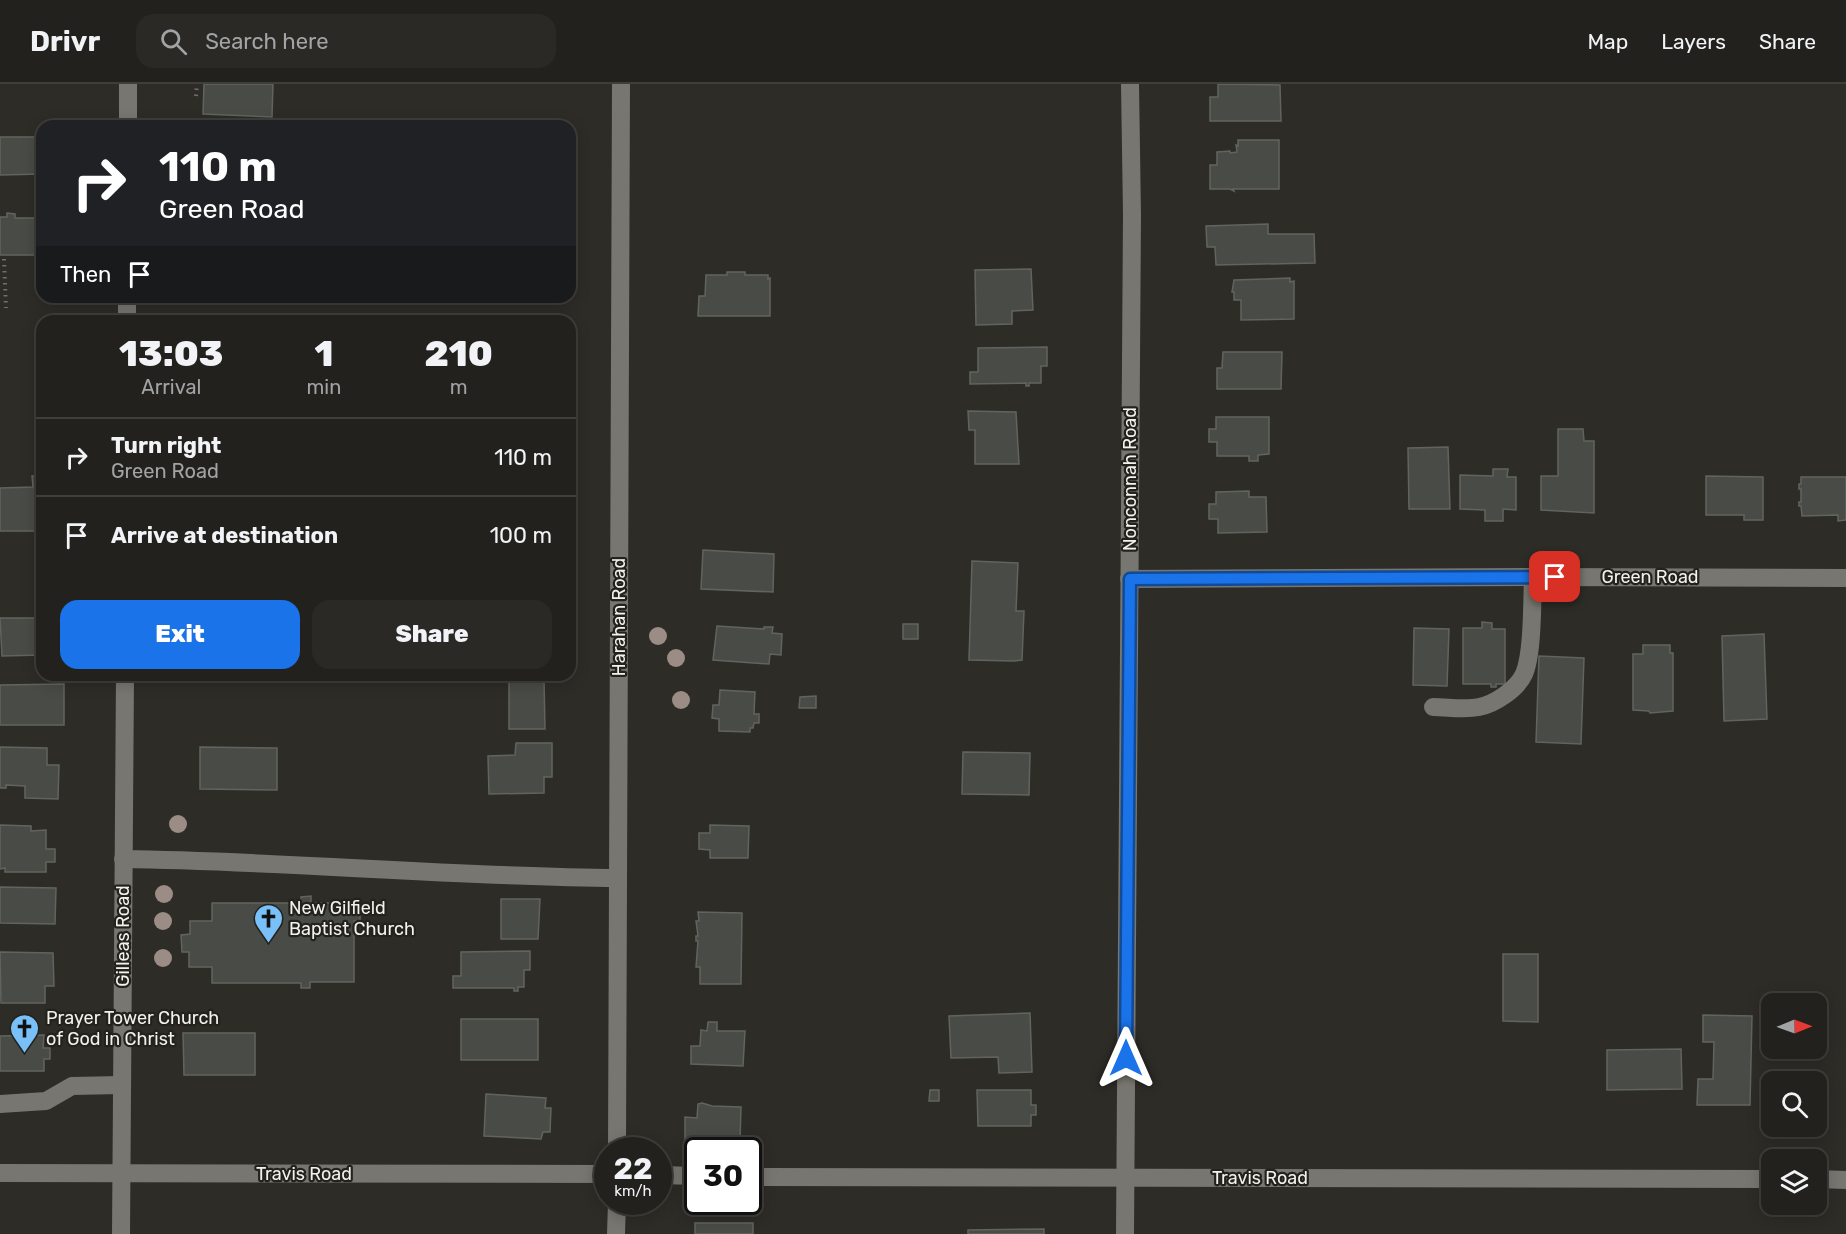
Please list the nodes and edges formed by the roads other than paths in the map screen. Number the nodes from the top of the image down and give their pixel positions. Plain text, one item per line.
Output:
1 (128, 84) edge
2 (621, 84) edge
3 (1130, 84) edge
4 (128, 120) edge
5 (1533, 577) junction
6 (1846, 578) edge
7 (1130, 579) junction
8 (125, 681) edge
9 (1433, 707) dead end
10 (123, 859) junction
11 (618, 878) junction
12 (121, 1085) junction
13 (0, 1104) edge
14 (617, 1137) edge
15 (0, 1173) edge
16 (121, 1174) junction
17 (594, 1174) edge
18 (762, 1177) edge
19 (1125, 1178) junction
20 (1761, 1179) edge
21 (1827, 1179) edge
22 (1846, 1180) edge
23 (617, 1215) edge
24 (121, 1234) edge
25 (616, 1234) edge
26 (1125, 1234) edge

1 - 4 street
2 - 11 street, Harahan Road
3 - 7 street, Nonconnah Road
5 - 6 street, Green Road
5 - 7 street, Green Road
5 - 9 street
7 - 19 street, Nonconnah Road
8 - 10 street, Gilleas Road
10 - 11 street
10 - 12 street, Gilleas Road
11 - 14 street, Harahan Road
12 - 13 street
12 - 16 street, Gilleas Road
15 - 16 street, Travis Road
16 - 17 street, Travis Road
16 - 24 street, Gilleas Road
18 - 19 street, Travis Road
19 - 20 street, Travis Road
19 - 26 street, Nonconnah Road
21 - 22 street
23 - 25 street

